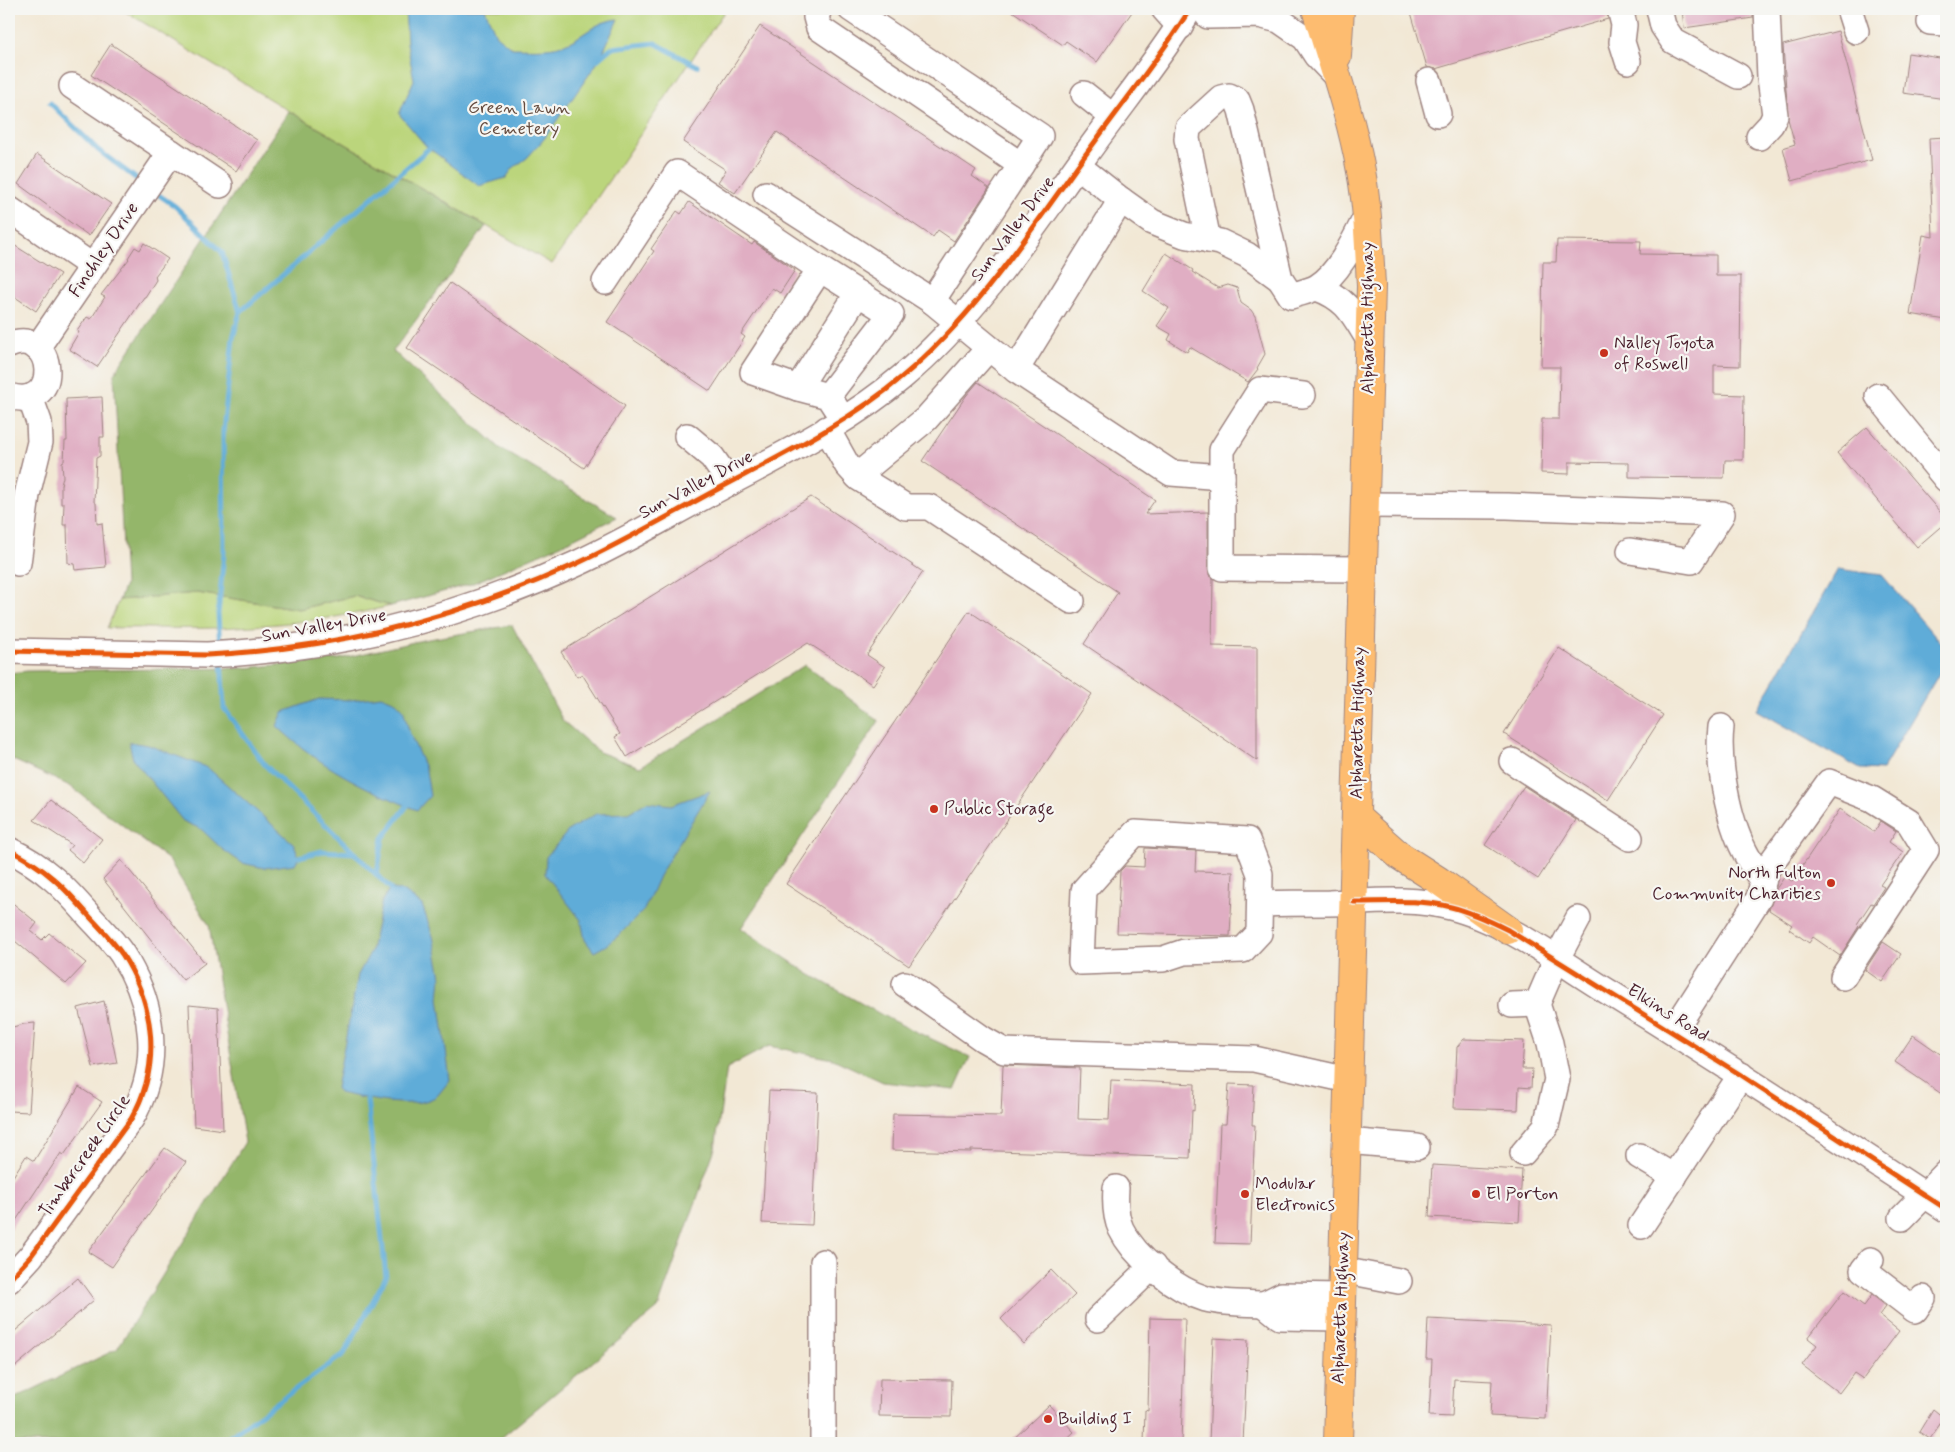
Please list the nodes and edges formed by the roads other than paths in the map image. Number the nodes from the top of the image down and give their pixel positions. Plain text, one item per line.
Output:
1 (819, 9) edge
2 (850, 9) edge
3 (1164, 9) edge
4 (1316, 9) edge
5 (1340, 9) edge
6 (1620, 9) edge
7 (1659, 9) edge
8 (1767, 9) edge
9 (1199, 15) edge
10 (1628, 61) dead end
11 (1738, 76) dead end
12 (1337, 77) junction
13 (1429, 81) dead end
14 (72, 86) dead end
15 (1084, 94) dead end
16 (1438, 114) dead end
17 (1113, 117) junction
18 (1759, 137) dead end
19 (171, 152) junction
20 (1021, 165) junction
21 (1078, 166) junction
22 (220, 184) dead end
23 (766, 194) dead end
24 (1121, 200) junction
25 (9, 209) edge
26 (1366, 217) junction
27 (1208, 240) junction
28 (92, 266) junction
29 (820, 269) junction
30 (1280, 279) junction
31 (605, 282) dead end
32 (1316, 288) junction
33 (858, 293) junction
34 (932, 301) junction
35 (958, 323) junction
36 (1369, 340) junction
37 (9, 345) edge
38 (38, 348) junction
39 (989, 348) junction
40 (1016, 370) junction
41 (798, 388) junction
42 (1303, 395) dead end
43 (828, 396) junction
44 (1878, 396) dead end
45 (20, 397) edge
46 (835, 424) junction
47 (687, 436) dead end
48 (1942, 464) edge
49 (857, 476) junction
50 (1222, 476) junction
51 (730, 483) junction
52 (1364, 505) junction
53 (1630, 550) dead end
54 (18, 563) dead end
55 (1362, 569) junction
56 (1072, 601) dead end
57 (16, 652) edge
58 (1721, 727) dead end
59 (1512, 761) dead end
60 (1356, 817) junction
61 (1630, 838) dead end
62 (9, 850) edge
63 (1763, 882) junction
64 (1354, 902) junction
65 (1260, 904) junction
66 (1578, 919) dead end
67 (1508, 930) junction
68 (1556, 960) junction
69 (1843, 978) dead end
70 (905, 984) dead end
71 (1537, 1004) junction
72 (1512, 1005) dead end
73 (1673, 1032) junction
74 (1741, 1075) junction
75 (1348, 1080) junction
76 (1346, 1141) junction
77 (1417, 1147) dead end
78 (1523, 1153) dead end
79 (1639, 1156) dead end
80 (1946, 1173) edge
81 (1674, 1177) junction
82 (1116, 1188) dead end
83 (1925, 1195) junction
84 (1946, 1209) edge
85 (1902, 1218) dead end
86 (1641, 1226) dead end
87 (1871, 1260) dead end
88 (823, 1262) dead end
89 (1153, 1266) junction
90 (1342, 1270) junction
91 (9, 1280) edge
92 (1399, 1281) dead end
93 (1923, 1298) dead end
94 (1340, 1307) junction
95 (1098, 1319) dead end
96 (823, 1443) edge
97 (1338, 1443) edge

1 - 20 street
2 - 20 street
3 - 9 street
4 - 12 highway, Alpharetta Highway
5 - 12 highway
6 - 10 street
7 - 11 street
8 - 18 street
9 - 12 street
9 - 17 street, Sun Valley Drive
12 - 26 highway, Alpharetta Highway
13 - 16 street
14 - 19 street
15 - 17 street
17 - 21 street, Sun Valley Drive
19 - 22 street
19 - 28 street, Finchley Drive
20 - 34 street
21 - 24 street
21 - 35 street, Sun Valley Drive
23 - 34 street
24 - 27 street
24 - 40 street
25 - 28 street
26 - 32 street
26 - 36 highway, Alpharetta Highway
27 - 30 street
27 - 30 street
28 - 38 street, Finchley Drive
29 - 31 street
29 - 33 street
29 - 41 street
30 - 32 street
32 - 36 street
33 - 41 street
33 - 43 street
34 - 35 street
35 - 39 street
35 - 46 street, Sun Valley Drive
36 - 52 highway, Alpharetta Highway
37 - 38 street
38 - 45 street
39 - 40 street
39 - 49 street
40 - 50 street
41 - 43 street
42 - 50 street
43 - 46 street
44 - 48 street
45 - 54 street
46 - 49 street
46 - 51 street, Sun Valley Drive
47 - 51 street
49 - 56 street
50 - 55 street
51 - 57 street, Sun Valley Drive
52 - 53 street
52 - 55 highway, Alpharetta Highway
55 - 60 highway, Alpharetta Highway
58 - 63 street
59 - 61 street
60 - 64 highway, Alpharetta Highway
60 - 67 highway
62 - 91 street, Timbercreek Circle
63 - 69 street
63 - 73 street
64 - 65 street, Elkins Road
64 - 67 street, Elkins Road
64 - 75 highway, Alpharetta Highway
65 - 65 street
66 - 68 street
67 - 68 street, Elkins Road
68 - 71 street
68 - 73 street, Elkins Road
70 - 75 street
71 - 72 street
71 - 78 street
73 - 74 street, Elkins Road
74 - 81 street
74 - 83 street, Elkins Road
75 - 76 highway, Alpharetta Highway
76 - 77 street
76 - 90 highway, Alpharetta Highway
79 - 81 street
80 - 83 street
81 - 86 street
82 - 89 street
83 - 84 street, Elkins Road
83 - 85 street
87 - 93 street
88 - 96 street
89 - 94 street
89 - 95 street
90 - 92 street
90 - 94 highway, Alpharetta Highway
94 - 97 highway, Alpharetta Highway

